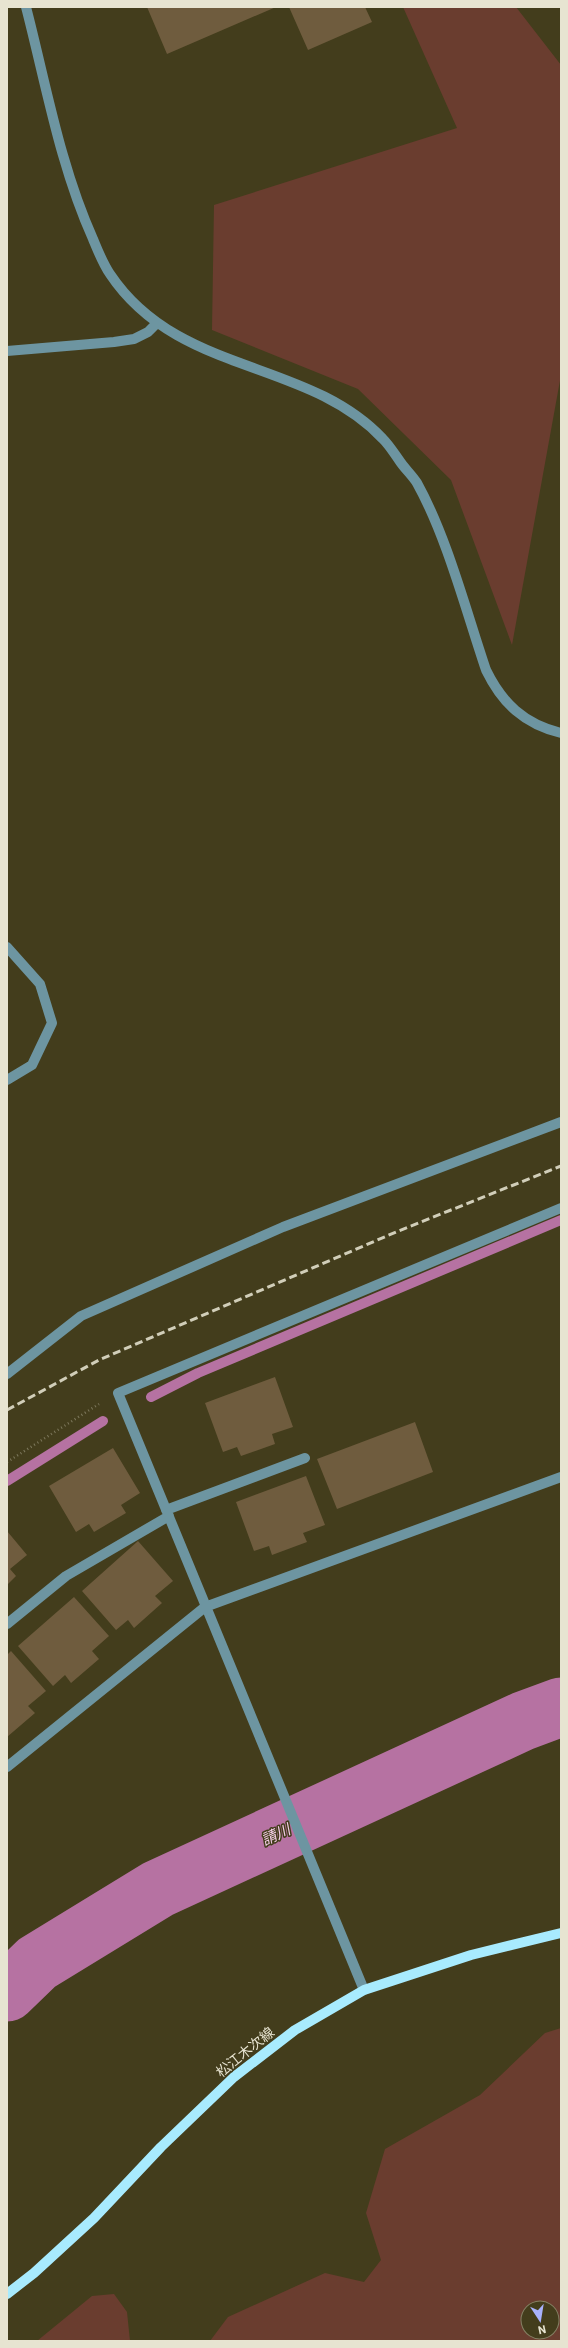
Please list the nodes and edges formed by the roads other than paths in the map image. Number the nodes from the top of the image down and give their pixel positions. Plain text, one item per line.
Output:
1 (26, 7) edge
2 (157, 323) junction
3 (7, 351) edge
4 (561, 733) edge
5 (7, 947) edge
6 (7, 1080) edge
7 (561, 1122) edge
8 (561, 1208) edge
9 (7, 1374) edge
10 (305, 1458) dead end
11 (561, 1477) edge
12 (168, 1513) junction
13 (206, 1607) junction
14 (7, 1624) edge
15 (7, 1767) edge
16 (561, 1933) edge
17 (364, 1990) junction
18 (7, 2294) edge

1 - 2 street
2 - 3 street
2 - 4 street
5 - 6 street
7 - 9 street
8 - 12 street
10 - 12 street
11 - 13 street
12 - 13 street
12 - 14 street
13 - 15 street
13 - 17 street
16 - 17 main road, 松江木次線
17 - 18 main road, 松江木次線

